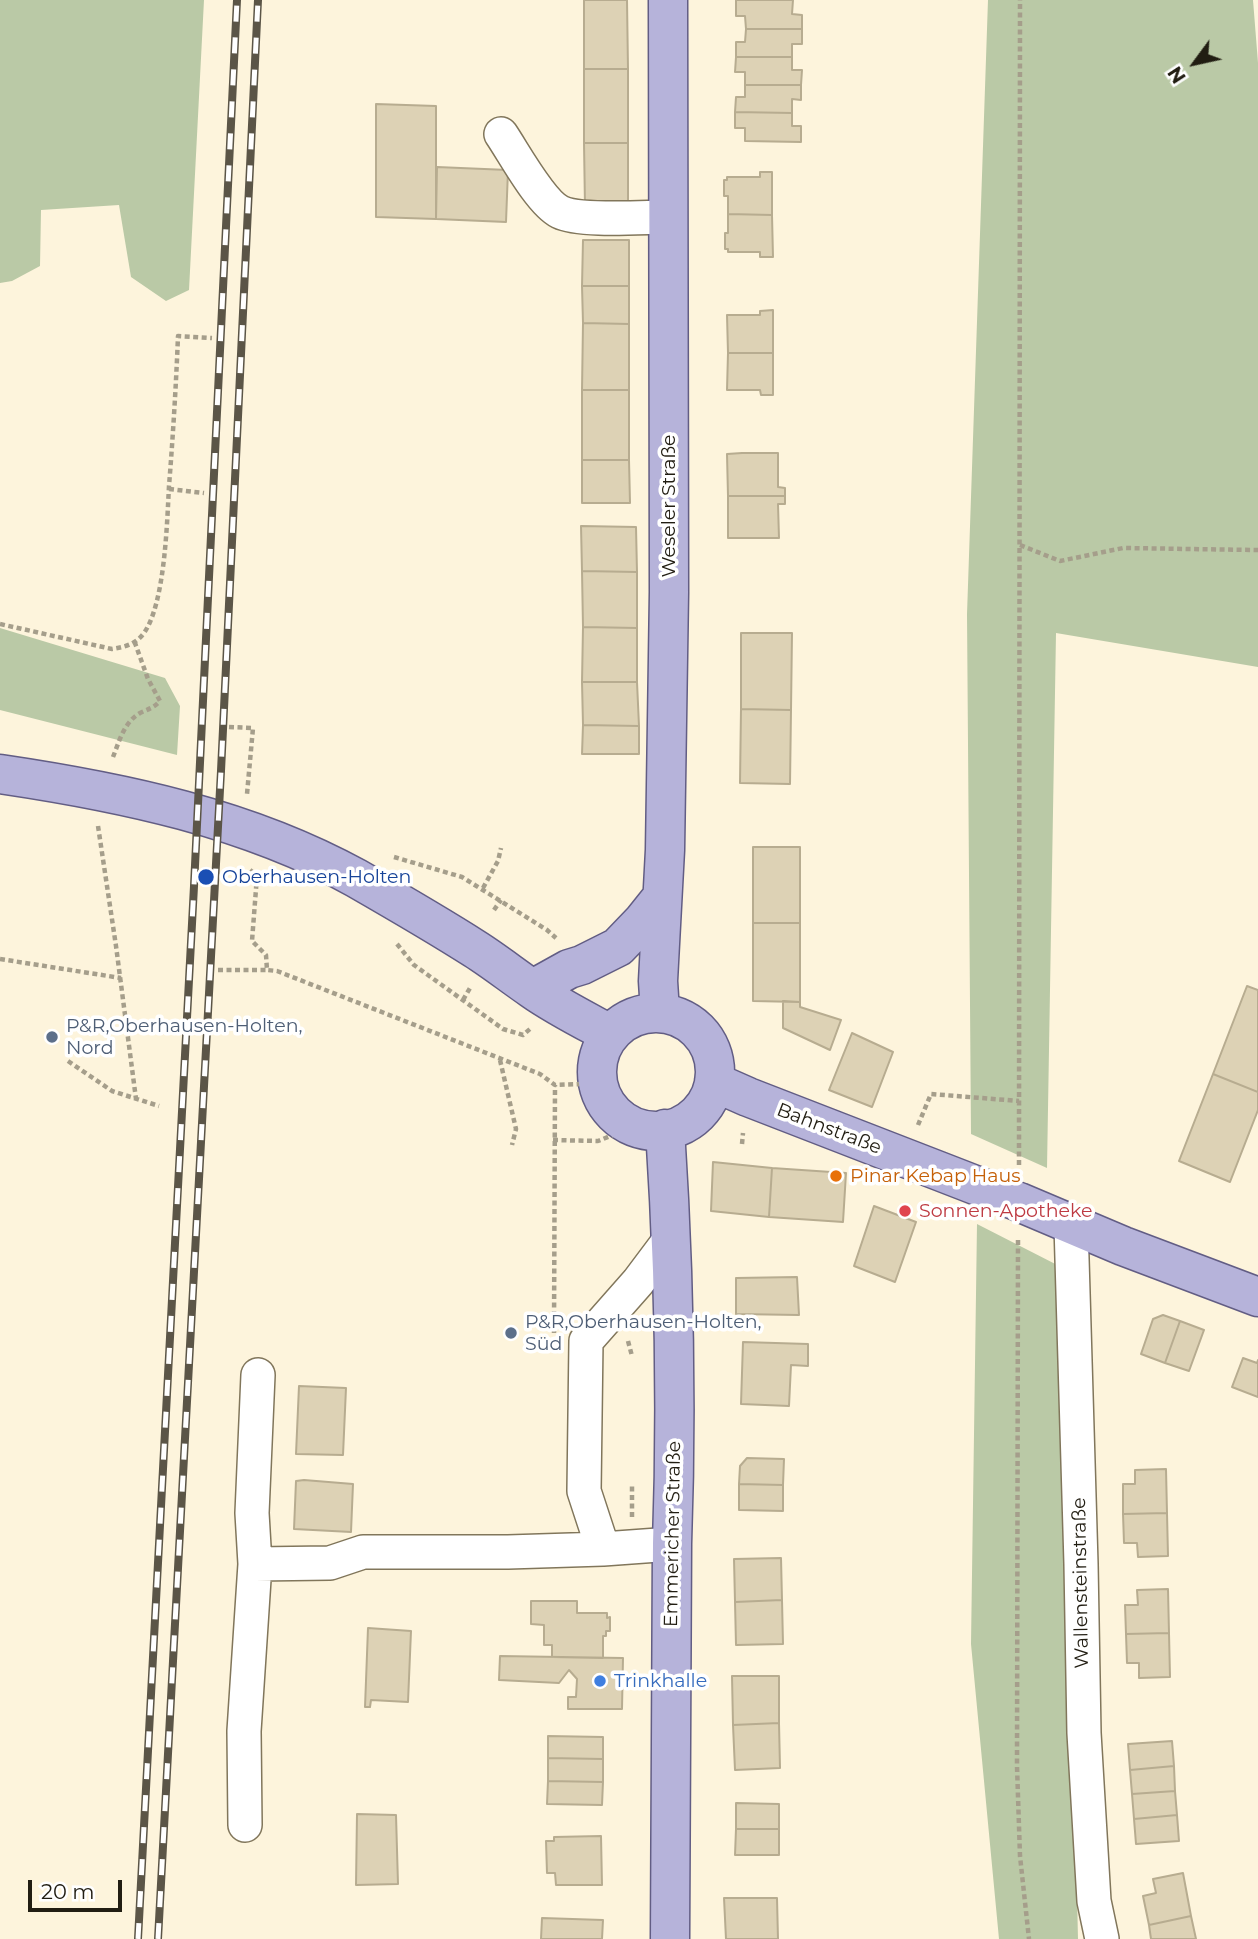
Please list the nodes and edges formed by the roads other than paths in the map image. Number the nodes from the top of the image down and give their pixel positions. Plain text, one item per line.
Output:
1 (668, 0) edge
2 (501, 134) dead end
3 (669, 217) junction
4 (0, 774) edge
5 (663, 897) junction
6 (533, 989) junction
7 (660, 1012) junction
8 (610, 1034) junction
9 (714, 1082) junction
10 (665, 1129) junction
11 (1071, 1226) junction
12 (671, 1238) junction
13 (1258, 1297) edge
14 (258, 1375) dead end
15 (672, 1544) junction
16 (603, 1549) junction
17 (254, 1564) junction
18 (245, 1825) dead end
19 (670, 1939) edge
20 (1102, 1939) edge

1 - 3 main road, Weseler Straße
2 - 3 street
3 - 5 main road, Weseler Straße
4 - 6 main road
5 - 6 main road
5 - 7 main road, Weseler Straße
6 - 8 main road
7 - 8 main road
7 - 9 main road
8 - 10 main road
9 - 10 main road
9 - 11 main road, Bahnstraße
10 - 12 main road, Emmericher Straße
11 - 13 main road, Bahnstraße
11 - 20 street, Wallensteinstraße
12 - 15 main road, Emmericher Straße
12 - 16 street
14 - 17 street
15 - 16 street
15 - 19 main road, Emmericher Straße
16 - 17 street
17 - 18 street

